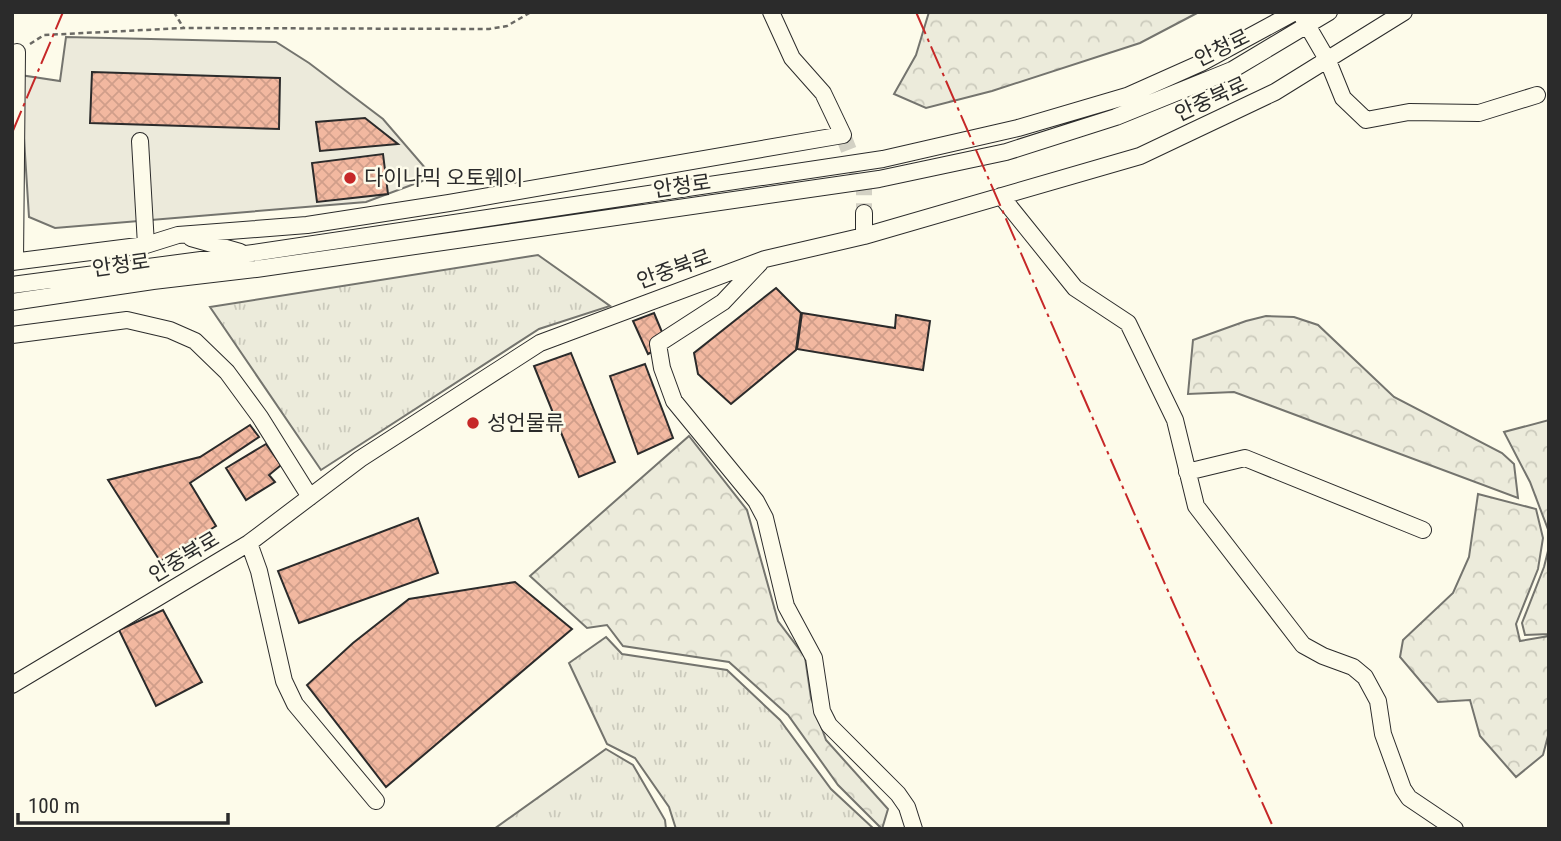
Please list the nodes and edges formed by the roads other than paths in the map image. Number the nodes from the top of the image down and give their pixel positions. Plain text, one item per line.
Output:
1 (771, 12) edge
2 (1295, 12) edge
3 (1329, 12) edge
4 (1405, 12) edge
5 (1303, 20) edge
6 (17, 52) road end
7 (1328, 61) junction
8 (1537, 95) dead end
9 (140, 141) dead end
10 (1002, 196) junction
11 (864, 213) tunnel mouth
12 (178, 235) junction
13 (864, 236) junction
14 (146, 245) junction
15 (246, 254) junction
16 (765, 259) junction
17 (13, 262) edge
18 (12, 285) edge
19 (12, 302) edge
20 (12, 335) edge
21 (1187, 472) junction
22 (310, 497) junction
23 (1423, 530) dead end
24 (250, 543) junction
25 (12, 685) edge
26 (376, 800) dead end
27 (914, 829) edge
28 (1455, 829) edge

1 - 12 street
2 - 15 street, 안청로
3 - 5 street, 안청로
4 - 7 street, 안중북로
5 - 7 street
5 - 19 street, 안청로
6 - 17 street
7 - 8 street
7 - 10 street, 안중북로
9 - 14 street
10 - 13 street, 안중북로
10 - 21 street
11 - 13 street
12 - 14 street
12 - 15 street
13 - 16 street, 안중북로
14 - 17 street
15 - 18 street, 안청로
16 - 22 street, 안중북로
16 - 27 street
20 - 22 street
21 - 23 street
21 - 28 street
22 - 24 street, 안중북로
24 - 25 street, 안중북로
24 - 26 street

